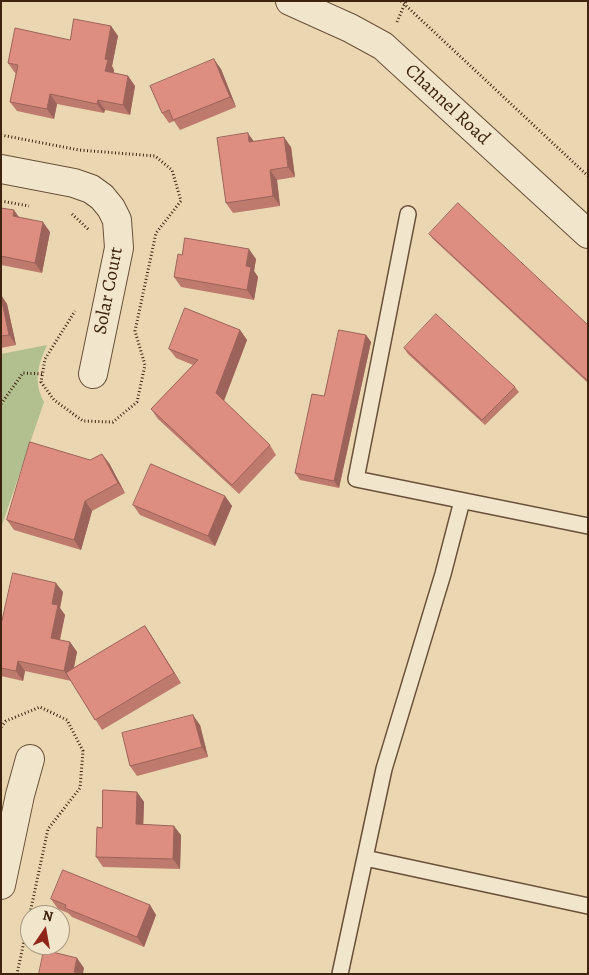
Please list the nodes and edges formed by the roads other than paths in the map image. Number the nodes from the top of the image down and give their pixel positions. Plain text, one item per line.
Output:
1 (290, 1) edge
2 (1, 169) edge
3 (408, 214) dead end
4 (588, 234) edge
5 (92, 374) dead end
6 (462, 501) junction
7 (588, 526) edge
8 (30, 759) dead end
9 (365, 858) junction
10 (1, 885) edge
11 (588, 906) edge
12 (340, 974) edge

1 - 4 street, Channel Road
2 - 5 street, Solar Court
3 - 6 lane
6 - 7 lane
6 - 9 lane
8 - 10 street
9 - 11 lane
9 - 12 lane

